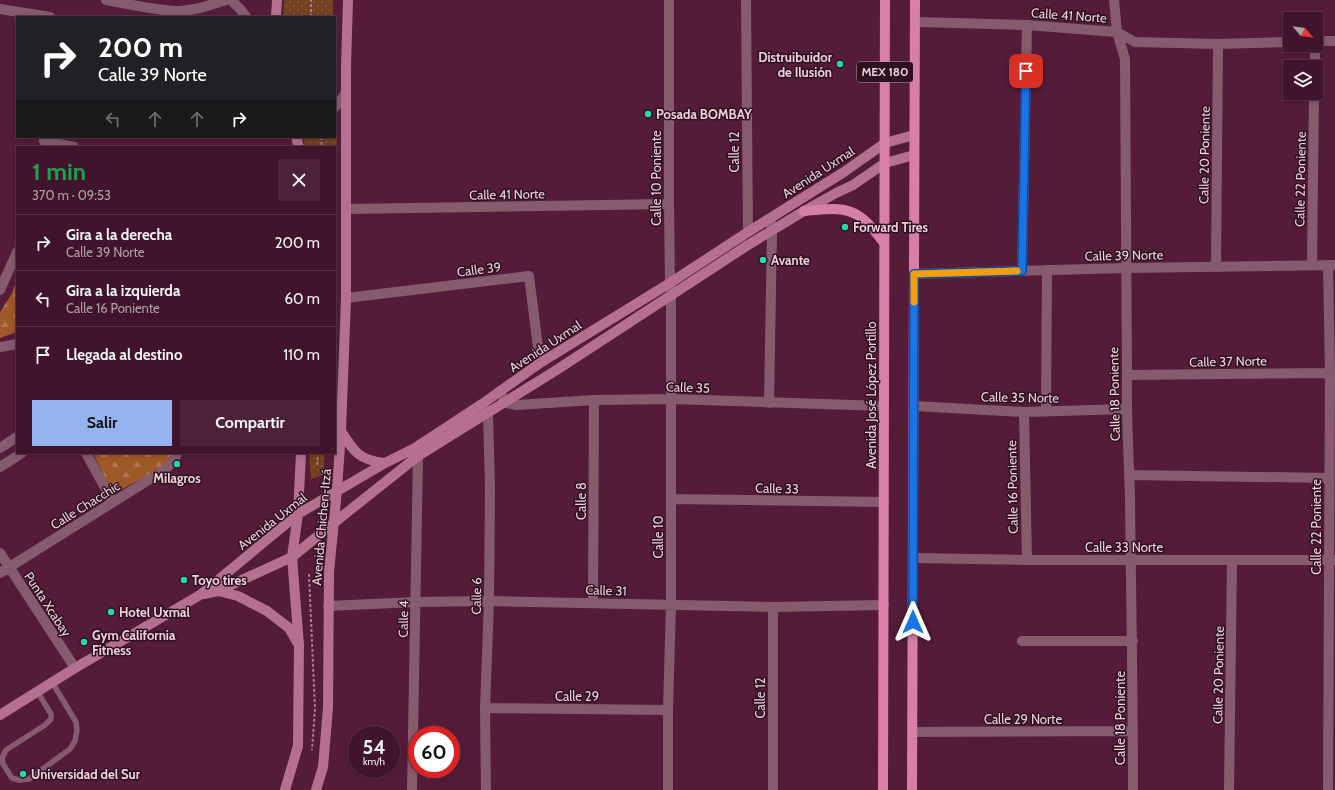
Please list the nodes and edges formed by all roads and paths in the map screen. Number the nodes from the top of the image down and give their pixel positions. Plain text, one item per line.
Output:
1 (106, 0) edge
2 (226, 0) edge
3 (231, 0) edge
4 (277, 0) edge
5 (311, 0) edge
6 (348, 0) edge
7 (670, 0) edge
8 (746, 0) edge
9 (885, 0) edge
10 (915, 0) edge
11 (1114, 0) edge
12 (0, 9) edge
13 (44, 16) edge
14 (245, 16) edge
15 (276, 16) edge
16 (311, 16) edge
17 (915, 22) junction
18 (1027, 25) junction
19 (1117, 32) junction
20 (1323, 41) edge
21 (1335, 41) edge
22 (1283, 42) edge
23 (1218, 44) junction
24 (346, 93) junction
25 (1314, 100) edge
26 (336, 106) edge
27 (914, 135) junction
28 (44, 142) edge
29 (885, 143) junction
30 (68, 146) edge
31 (914, 155) junction
32 (885, 164) junction
33 (668, 204) junction
34 (346, 209) junction
35 (804, 211) junction
36 (771, 219) junction
37 (772, 231) junction
38 (748, 232) junction
39 (884, 243) junction
40 (16, 254) edge
41 (1312, 265) junction
42 (1331, 265) edge
43 (1216, 267) junction
44 (1126, 268) junction
45 (1047, 270) junction
46 (1022, 271) junction
47 (914, 274) junction
48 (670, 283) junction
49 (0, 290) edge
50 (672, 296) junction
51 (346, 298) junction
52 (16, 344) edge
53 (0, 346) edge
54 (540, 363) junction
55 (1330, 373) junction
56 (1127, 375) junction
57 (500, 391) junction
58 (671, 399) junction
59 (594, 400) junction
60 (505, 402) junction
61 (769, 403) junction
62 (482, 404) junction
63 (884, 406) junction
64 (914, 406) junction
65 (1126, 409) junction
66 (1024, 412) junction
67 (1046, 412) junction
68 (488, 414) junction
69 (341, 431) junction
70 (16, 438) edge
71 (0, 448) edge
72 (416, 452) junction
73 (20, 454) edge
74 (87, 454) edge
75 (177, 454) edge
76 (301, 454) edge
77 (318, 454) edge
78 (385, 463) junction
79 (318, 466) dead end
80 (0, 467) edge
81 (1129, 475) junction
82 (1329, 478) junction
83 (337, 490) junction
84 (671, 500) junction
85 (113, 502) junction
86 (884, 502) junction
87 (298, 514) junction
88 (334, 522) junction
89 (0, 553) edge
90 (292, 558) junction
91 (913, 558) junction
92 (1027, 560) junction
93 (1130, 560) junction
94 (1332, 560) edge
95 (1232, 561) junction
96 (4, 570) edge
97 (309, 574) dead end
98 (218, 591) junction
99 (200, 595) junction
100 (489, 601) junction
101 (416, 602) junction
102 (593, 602) junction
103 (671, 604) junction
104 (884, 604) junction
105 (328, 606) junction
106 (773, 607) junction
107 (1022, 641) dead end
108 (1133, 641) junction
109 (299, 645) junction
110 (1332, 653) edge
111 (75, 668) junction
112 (52, 682) junction
113 (37, 691) junction
114 (485, 708) junction
115 (668, 710) junction
116 (0, 715) edge
117 (1133, 731) junction
118 (913, 732) junction
119 (1331, 732) edge
120 (312, 754) dead end
121 (285, 790) edge
122 (316, 790) edge
123 (412, 790) edge
124 (486, 790) edge
125 (668, 790) edge
126 (773, 790) edge
127 (883, 790) edge
128 (912, 790) edge
129 (1133, 790) edge
130 (1229, 790) edge
131 (1328, 790) edge

1 - 2 street
3 - 14 street
4 - 15 main road
5 - 16 path
6 - 24 main road, Avenida Chichen-Itzá
7 - 33 street, Calle 10 Poniente
8 - 38 street, Calle 12
9 - 29 main road, Avenida José López Portillo / MEX 180
10 - 17 main road, MEX 180
11 - 19 street, Calle 18 Poniente
12 - 13 street
17 - 18 street, Calle 41 Norte
17 - 27 main road, MEX 180
18 - 19 street, Calle 41 Norte
18 - 46 street
19 - 23 street, Calle 41 Norte
19 - 44 street, Calle 18 Poniente
20 - 21 street
22 - 23 street, Calle 41 Norte
23 - 43 street, Calle 20 Poniente
24 - 26 street
24 - 34 main road, Avenida Chichen-Itzá
25 - 41 street, Calle 22 Poniente
27 - 29 main road, Avenida Uxmal
27 - 31 main road, MEX 180
28 - 30 street
29 - 32 main road, Avenida José López Portillo / MEX 180
29 - 36 main road, Avenida Uxmal
31 - 32 main road, Avenida Uxmal
31 - 47 main road, MEX 180
32 - 35 main road, Avenida Uxmal
32 - 39 main road, Avenida José López Portillo / MEX 180
33 - 34 street, Calle 41 Norte
33 - 48 street, Calle 10 Poniente
34 - 51 main road, Avenida Chichen-Itzá
35 - 37 main road, Avenida Uxmal
35 - 39 main road
36 - 37 street
36 - 38 main road, Avenida Uxmal
37 - 50 main road, Avenida Uxmal
37 - 61 street
38 - 48 main road, Avenida Uxmal
39 - 63 main road, Avenida José López Portillo / MEX 180
40 - 49 street
41 - 42 street, Calle 39 Norte
41 - 43 street, Calle 39 Norte
42 - 55 street, Calle 22 Poniente
43 - 44 street, Calle 39 Norte
44 - 45 street, Calle 39 Norte
44 - 56 street, Calle 18 Poniente
45 - 46 street, Calle 39 Norte
45 - 67 street
46 - 47 street, Calle 39 Norte
47 - 64 main road, MEX 180
48 - 50 street, Calle 10
48 - 54 main road, Avenida Uxmal
50 - 58 street, Calle 10
50 - 60 main road, Avenida Uxmal
51 - 54 street, Calle 39
51 - 69 main road, Avenida Chichen-Itzá
52 - 53 street
54 - 57 main road, Avenida Uxmal
55 - 56 street, Calle 37 Norte
55 - 82 street, Calle 22 Poniente
56 - 65 street, Calle 18 Poniente
57 - 60 street
57 - 62 main road, Avenida Uxmal
58 - 59 street, Calle 35
58 - 61 street, Calle 35
58 - 84 street, Calle 10
59 - 60 street, Calle 35
59 - 102 street, Calle 8
60 - 68 main road, Avenida Uxmal
61 - 63 street, Calle 35
62 - 68 street, Calle 6
62 - 72 main road, Avenida Uxmal
63 - 86 main road, Avenida José López Portillo / MEX 180
64 - 66 street, Calle 35 Norte
64 - 91 main road, MEX 180
65 - 67 street, Calle 35 Norte
65 - 81 street, Calle 18 Poniente
66 - 67 street, Calle 35 Norte
66 - 92 street, Calle 16 Poniente
68 - 72 main road, Avenida Uxmal
68 - 100 street, Calle 6
69 - 78 main road
69 - 83 main road, Avenida Chichen-Itzá
70 - 71 street
72 - 78 main road, Avenida Uxmal
72 - 88 main road, Avenida Uxmal
72 - 101 street, Calle 4
73 - 80 street
74 - 85 street
75 - 85 street, Calle Chacchic
76 - 87 main road, Avenida Chichen-Itzá
77 - 79 path
78 - 83 main road, Avenida Uxmal
81 - 82 street
81 - 93 street, Calle 18 Poniente
82 - 94 street, Calle 22 Poniente
83 - 87 main road, Avenida Uxmal
83 - 88 main road, Avenida Chichen-Itzá
84 - 86 street, Calle 33
84 - 103 street, Calle 10
85 - 96 street, Calle Chacchic
86 - 104 main road, Avenida José López Portillo / MEX 180
87 - 90 main road, Avenida Chichen-Itzá
87 - 99 main road, Avenida Uxmal
88 - 90 main road, Avenida Uxmal
88 - 105 main road, Avenida Chichen-Itzá
89 - 96 street, Punta Xcabay
90 - 98 main road, Avenida Uxmal
90 - 109 main road, Avenida Chichen-Itzá
91 - 92 street, Calle 33 Norte
91 - 118 main road, MEX 180
92 - 93 street, Calle 33 Norte
93 - 95 street, Calle 33 Norte
93 - 108 street, Calle 18 Poniente
94 - 95 street, Calle 33 Norte
94 - 110 street, Calle 22 Poniente
95 - 130 street, Calle 20 Poniente
96 - 111 street, Punta Xcabay
97 - 120 path
98 - 99 main road, Avenida Uxmal
98 - 109 main road
99 - 111 main road, Avenida Uxmal
100 - 101 street, Calle 31
100 - 102 street, Calle 31
100 - 114 street, Calle 6
101 - 105 street, Calle 31
101 - 123 street, Calle 4
102 - 103 street, Calle 31
103 - 106 street, Calle 31
103 - 115 street, Calle 10
104 - 106 street, Calle 31
104 - 127 main road, Avenida José López Portillo / MEX 180
105 - 122 main road, Avenida Chichen-Itzá
106 - 126 street, Calle 12
107 - 108 street
108 - 117 street, Calle 18 Poniente
109 - 121 main road, Avenida Chichen-Itzá
110 - 119 street, Calle 22 Poniente
111 - 112 main road, Avenida Uxmal
112 - 113 main road, Avenida Uxmal
112 - 113 lane
113 - 116 main road, Avenida Uxmal
114 - 115 street, Calle 29
114 - 124 street, Calle 6
115 - 125 street, Calle 10
117 - 118 street, Calle 29 Norte
117 - 129 street, Calle 18 Poniente
118 - 128 main road, MEX 180
119 - 131 street, Calle 22 Poniente

